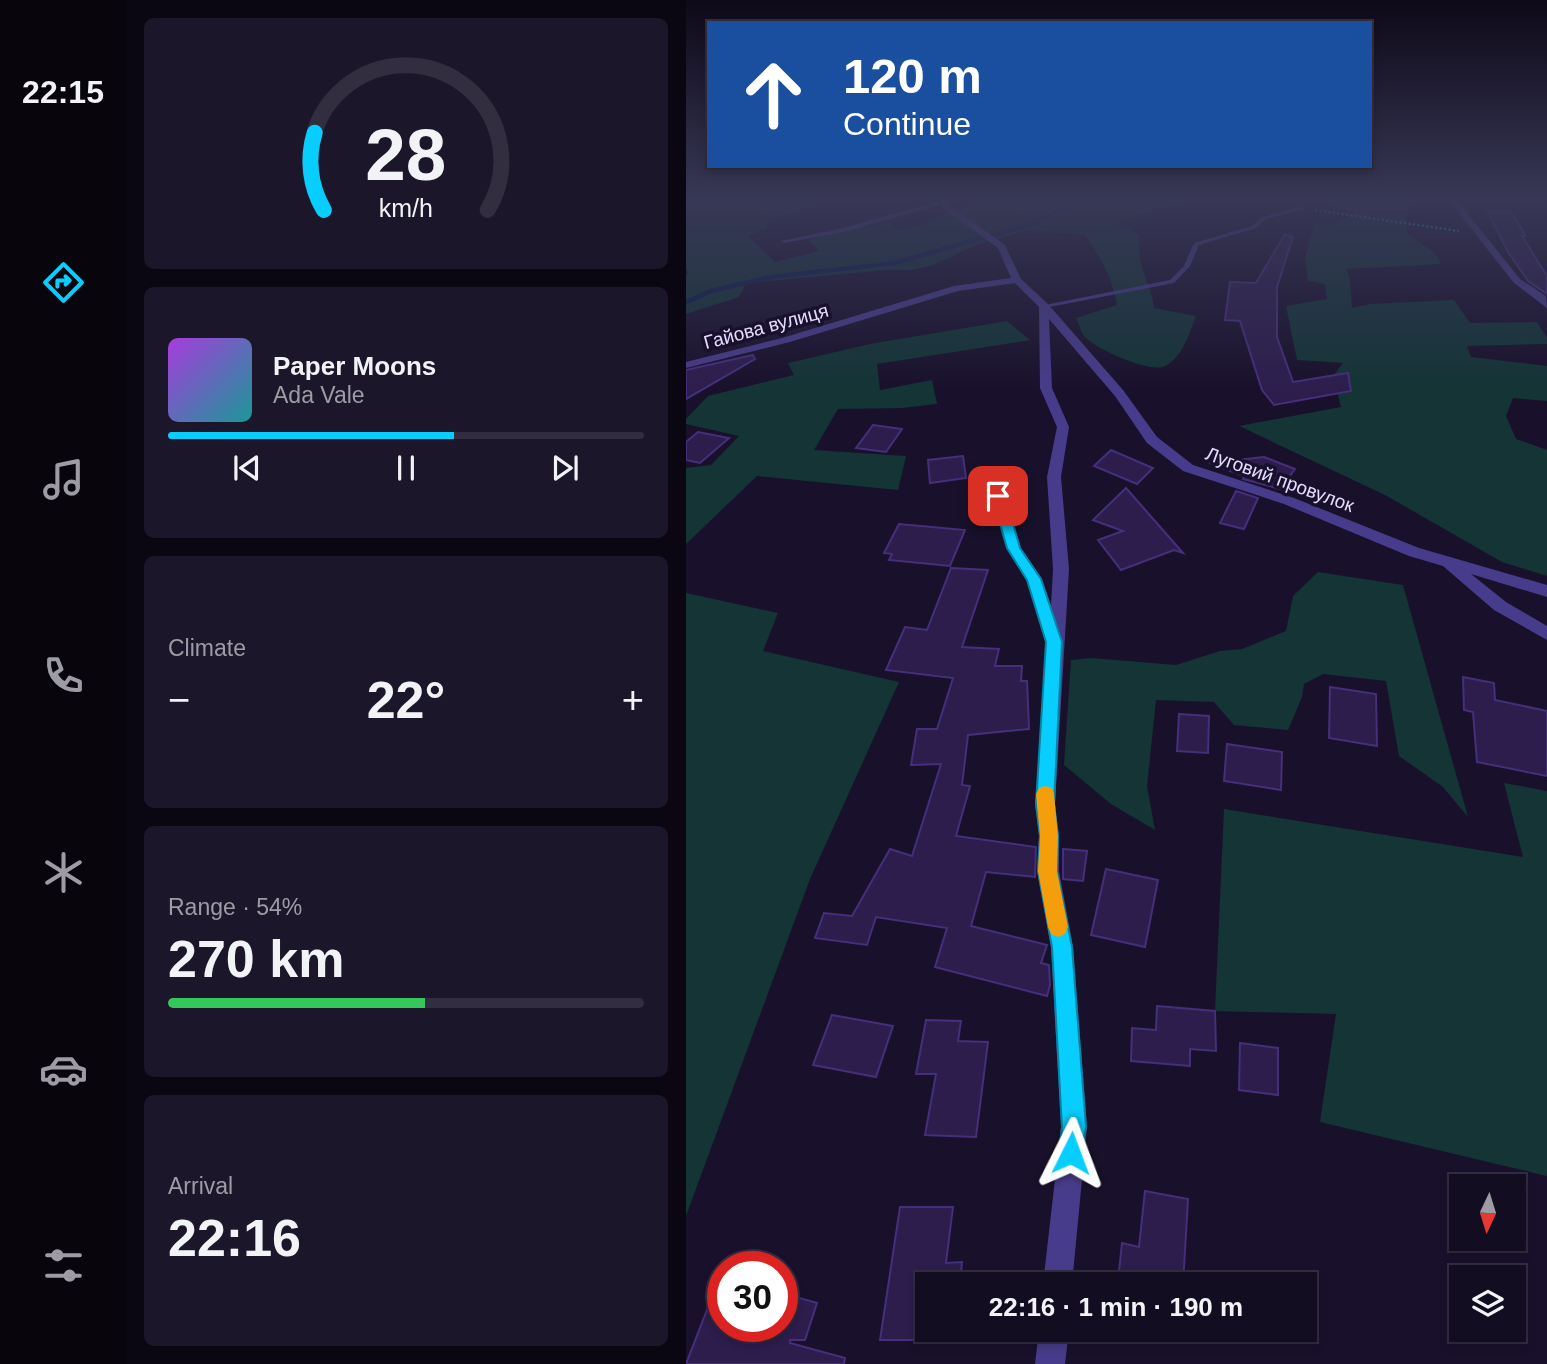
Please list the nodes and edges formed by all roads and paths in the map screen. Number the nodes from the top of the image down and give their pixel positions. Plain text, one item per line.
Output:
1 (1009, 263) edge
2 (1188, 263) edge
3 (1503, 263) edge
4 (1017, 280) junction
5 (1547, 305) edge
6 (1044, 306) junction
7 (686, 365) edge
8 (998, 496) dead end
9 (1445, 561) junction
10 (1547, 591) edge
11 (1547, 634) edge
12 (1054, 642) junction
13 (1059, 1272) edge
14 (1053, 1342) edge
15 (1051, 1364) edge

1 - 4 street
2 - 6 lane
3 - 5 street
4 - 6 street, Луговий провулок
4 - 7 street, Гайова вулиця
6 - 9 street, Луговий провулок
6 - 12 street
8 - 12 street
9 - 10 street
9 - 11 street, Луговий провулок
12 - 13 street
14 - 15 street

